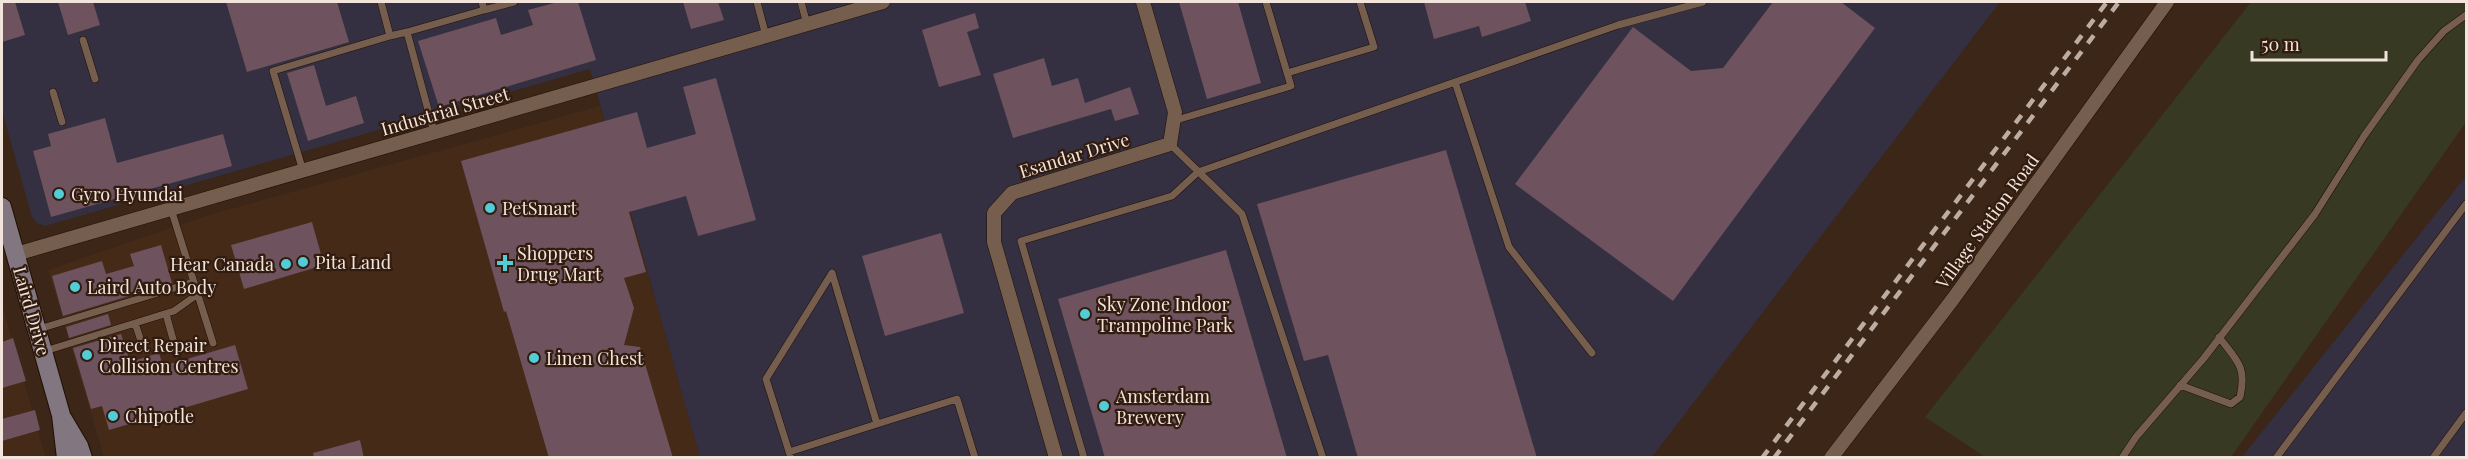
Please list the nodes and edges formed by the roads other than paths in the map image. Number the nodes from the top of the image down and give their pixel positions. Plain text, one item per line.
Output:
1 (381, 2) edge
2 (482, 2) edge
3 (514, 2) edge
4 (757, 2) edge
5 (801, 2) edge
6 (884, 2) edge
7 (1143, 2) edge
8 (1266, 2) edge
9 (1360, 2) edge
10 (1702, 2) edge
11 (2167, 2) edge
12 (849, 6) edge
13 (484, 10) junction
14 (2466, 15) edge
15 (807, 24) junction
16 (407, 32) junction
17 (390, 36) junction
18 (766, 36) junction
19 (83, 40) dead end
20 (1287, 73) junction
21 (95, 80) dead end
22 (1455, 82) junction
23 (53, 92) dead end
24 (1173, 121) junction
25 (62, 122) dead end
26 (434, 132) junction
27 (1170, 144) junction
28 (303, 171) junction
29 (1198, 172) junction
30 (2466, 204) edge
31 (2, 207) edge
32 (171, 209) junction
33 (16, 254) junction
34 (194, 282) junction
35 (198, 294) junction
36 (166, 314) junction
37 (135, 323) junction
38 (37, 329) junction
39 (2219, 337) junction
40 (213, 343) dead end
41 (144, 350) dead end
42 (43, 352) junction
43 (1592, 353) dead end
44 (177, 354) dead end
45 (2180, 385) junction
46 (2466, 413) edge
47 (61, 415) junction
48 (877, 424) junction
49 (790, 455) edge
50 (66, 458) edge
51 (83, 458) edge
52 (975, 458) edge
53 (1056, 458) edge
54 (1084, 458) edge
55 (1323, 458) edge
56 (1831, 458) edge
57 (2122, 458) edge
58 (2276, 458) edge
59 (2433, 458) edge

1 - 17 lane
2 - 13 lane
3 - 13 lane
4 - 18 lane
5 - 15 lane
6 - 12 street, Industrial Street
7 - 24 street
8 - 20 lane
9 - 20 lane
10 - 22 lane
11 - 56 street, Village Station Road
12 - 15 street, Industrial Street
13 - 16 lane
14 - 39 lane
15 - 18 street, Industrial Street
16 - 17 lane
16 - 26 lane
17 - 28 lane
18 - 26 street, Industrial Street
19 - 21 lane
20 - 24 lane
22 - 29 lane
22 - 43 lane
23 - 25 lane
24 - 27 street
26 - 28 street, Industrial Street
27 - 29 lane
27 - 53 street, Esandar Drive
28 - 32 street, Industrial Street
29 - 54 lane
29 - 55 lane
30 - 58 lane
31 - 33 main road, Laird Drive
32 - 33 street, Industrial Street
32 - 34 lane
33 - 38 main road, Laird Drive
34 - 35 lane
34 - 38 lane
35 - 36 lane
35 - 40 lane
36 - 37 lane
36 - 44 lane
37 - 41 lane
37 - 42 lane
38 - 42 main road, Laird Drive
39 - 45 lane
39 - 45 lane
42 - 47 main road, Laird Drive
45 - 57 lane
46 - 59 lane
47 - 50 main road, Laird Drive
47 - 51 main road, Laird Drive
48 - 49 lane
48 - 49 lane
48 - 52 lane

